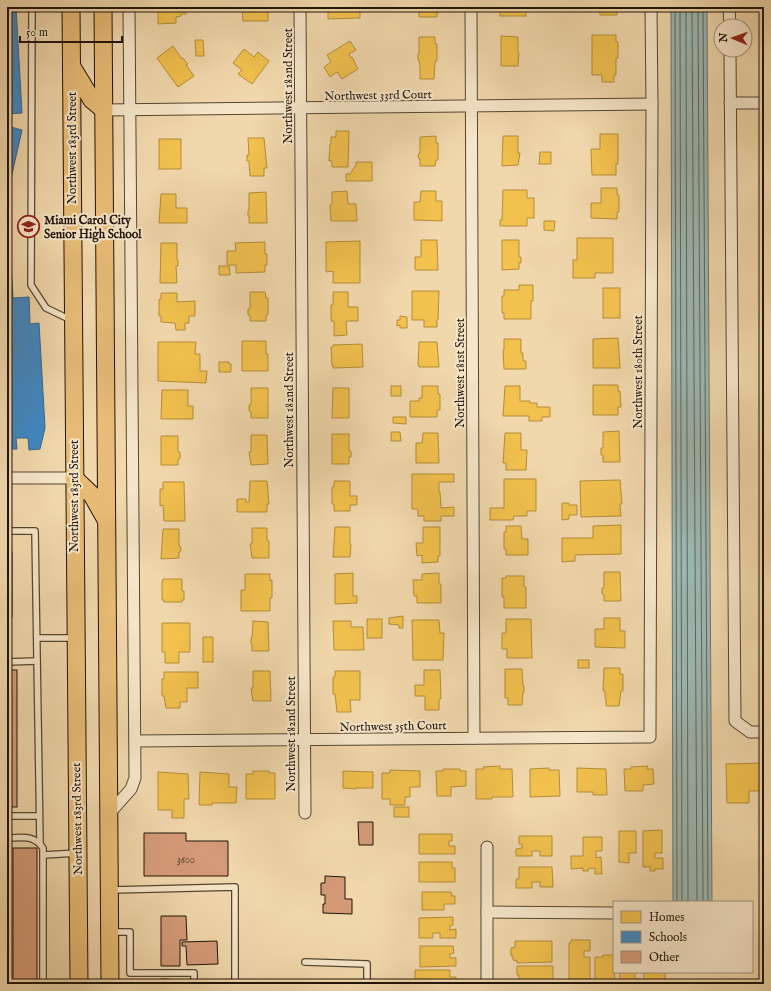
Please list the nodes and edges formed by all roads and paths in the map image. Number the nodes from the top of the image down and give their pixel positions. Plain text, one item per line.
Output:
1 (32, 7) edge
2 (71, 7) edge
3 (103, 7) edge
4 (129, 7) edge
5 (300, 7) edge
6 (470, 7) edge
7 (651, 7) edge
8 (729, 7) edge
9 (730, 18) edge
10 (730, 58) edge
11 (71, 65) junction
12 (730, 103) junction
13 (764, 103) edge
14 (652, 104) junction
15 (471, 107) junction
16 (301, 108) junction
17 (104, 110) junction
18 (130, 110) junction
19 (73, 321) junction
20 (7, 478) edge
21 (74, 478) junction
22 (106, 520) junction
23 (7, 531) edge
24 (36, 638) junction
25 (75, 638) junction
26 (7, 662) edge
27 (37, 662) junction
28 (764, 732) edge
29 (650, 737) joint
30 (474, 738) junction
31 (304, 740) junction
32 (136, 741) junction
33 (305, 812) dead end
34 (108, 815) junction
35 (7, 816) edge
36 (39, 816) junction
37 (7, 838) edge
38 (40, 843) junction
39 (487, 847) dead end
40 (77, 853) junction
41 (44, 855) junction
42 (109, 890) junction
43 (487, 912) junction
44 (613, 913) edge
45 (110, 932) junction
46 (305, 962) dead end
47 (43, 984) edge
48 (78, 984) edge
49 (110, 984) edge
50 (194, 984) edge
51 (235, 984) edge
52 (367, 984) edge
53 (487, 984) edge

1 - 19 lane
2 - 11 main road, Northwest 183rd Street
3 - 17 main road
4 - 18 street
5 - 16 street, Northwest 182nd Street
6 - 15 street, Northwest 181st Street
7 - 14 street, Northwest 180th Street
8 - 9 street
10 - 12 street
11 - 17 main road
11 - 19 main road, Northwest 183rd Street
12 - 13 street
12 - 28 street
14 - 15 street, Northwest 33rd Court
14 - 29 street, Northwest 180th Street
15 - 16 street, Northwest 33rd Court
15 - 30 street, Northwest 181st Street
16 - 18 street, Northwest 33rd Court
16 - 31 street, Northwest 182nd Street
17 - 18 street, Northwest 33rd Court
17 - 22 main road
18 - 32 street
19 - 21 main road, Northwest 183rd Street
20 - 21 street
21 - 22 main road
21 - 25 main road, Northwest 183rd Street
22 - 34 main road
23 - 24 lane
24 - 25 lane
24 - 27 lane
25 - 40 main road, Northwest 183rd Street
26 - 27 lane
27 - 36 lane
29 - 30 street, Northwest 35th Court
30 - 31 street, Northwest 35th Court
31 - 32 street, Northwest 35th Court
31 - 33 street, Northwest 182nd Street
32 - 34 street
34 - 42 main road
35 - 36 lane
36 - 38 lane
37 - 38 lane
38 - 41 lane
39 - 43 street
40 - 41 lane
40 - 48 main road, Northwest 183rd Street
41 - 47 lane
42 - 45 main road
42 - 51 lane
43 - 44 street
43 - 53 street
45 - 49 main road
45 - 50 lane
46 - 52 lane

